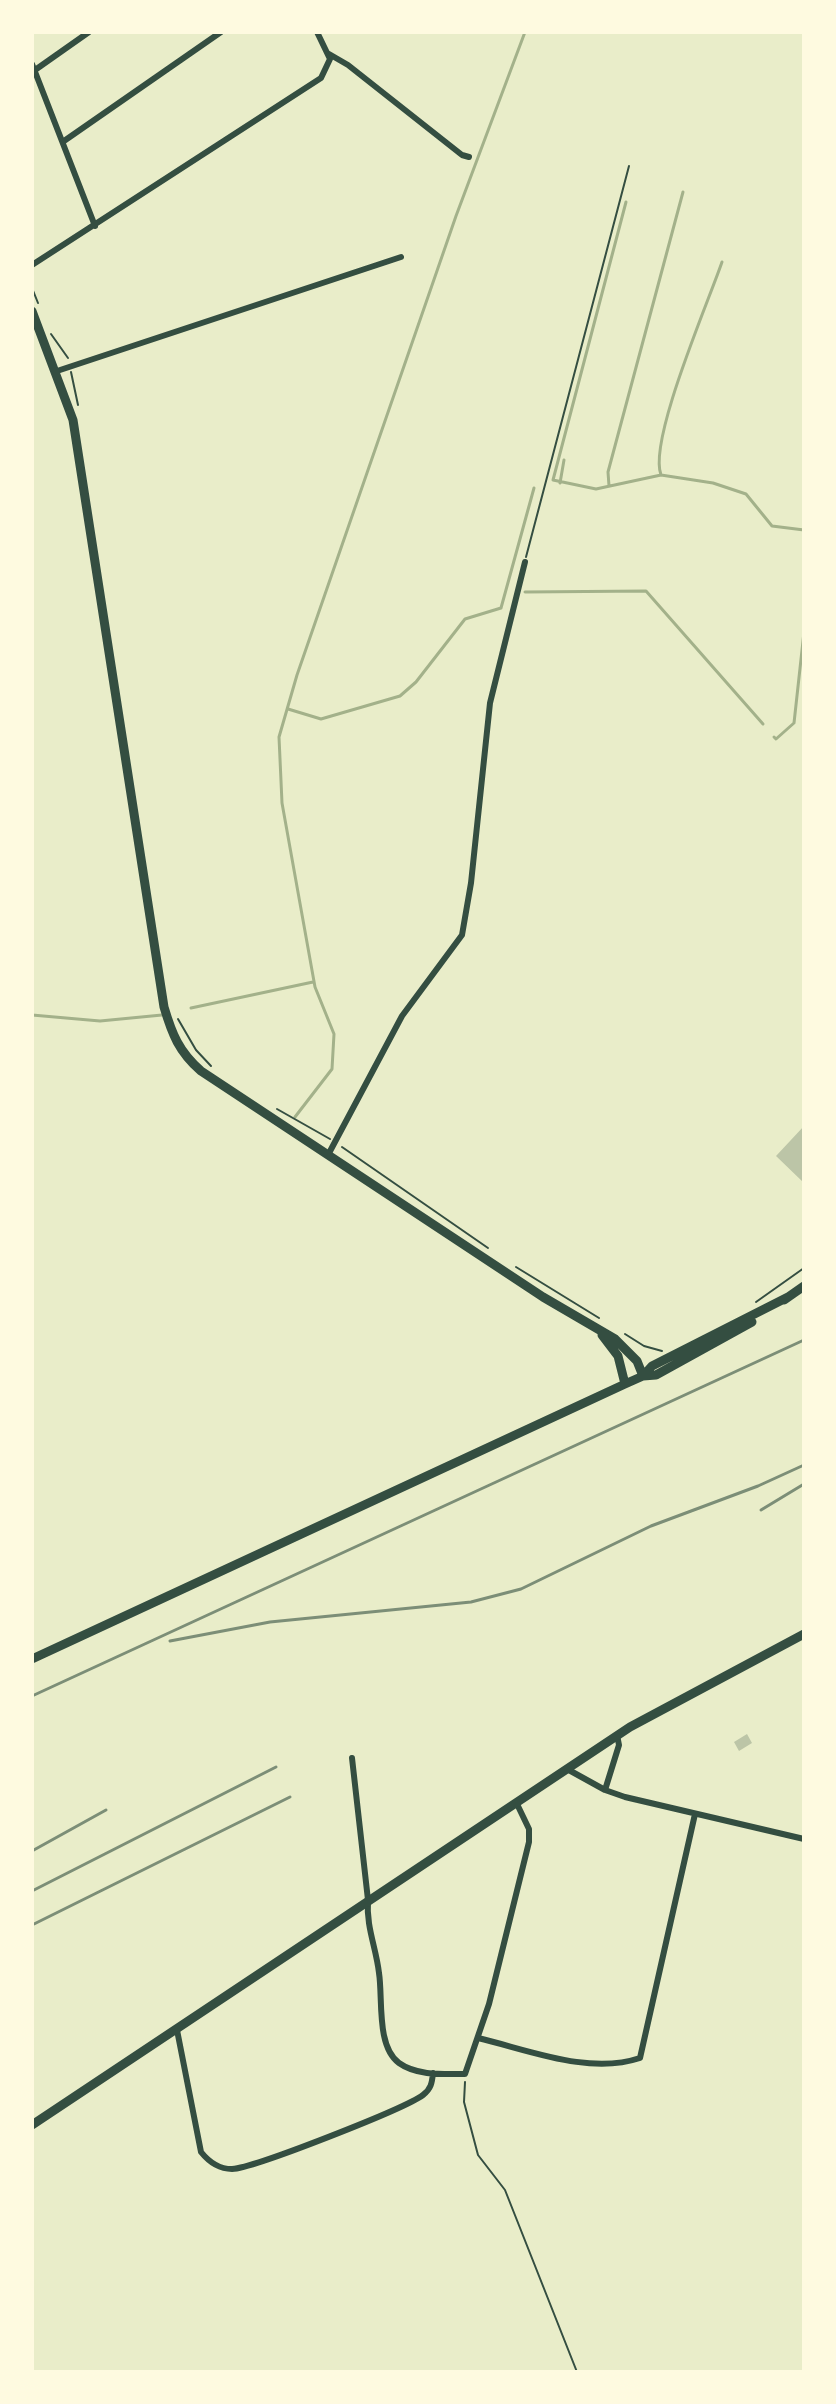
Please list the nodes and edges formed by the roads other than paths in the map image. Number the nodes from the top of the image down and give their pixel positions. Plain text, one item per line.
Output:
1 (89, 32) edge
2 (221, 32) edge
3 (317, 32) edge
4 (330, 57) junction
5 (33, 67) edge
6 (64, 141) junction
7 (469, 157) dead end
8 (95, 226) junction
9 (401, 257) dead end
10 (32, 265) edge
11 (35, 307) edge
12 (57, 371) junction
13 (525, 562) road end
14 (328, 1155) junction
15 (804, 1286) edge
16 (600, 1332) junction
17 (643, 1376) junction
18 (625, 1384) junction
19 (804, 1634) edge
20 (32, 1659) edge
21 (617, 1735) junction
22 (352, 1758) dead end
23 (566, 1768) junction
24 (605, 1790) junction
25 (517, 1804) junction
26 (695, 1814) junction
27 (804, 1839) edge
28 (368, 1900) junction
29 (177, 2030) junction
30 (478, 2038) junction
31 (433, 2073) junction
32 (32, 2125) edge

1 - 5 street
2 - 6 street
3 - 4 street
4 - 7 street
4 - 8 street
5 - 6 street
6 - 8 street
8 - 10 street
9 - 12 street
11 - 12 main road
12 - 14 main road
13 - 14 street
14 - 16 main road
15 - 17 main road
16 - 17 main road
16 - 18 main road
17 - 18 main road
18 - 20 main road
19 - 21 main road
21 - 23 main road
21 - 24 street
22 - 28 street
23 - 24 street
23 - 25 main road
24 - 26 street
25 - 28 main road
25 - 30 street
26 - 27 street
26 - 30 street
28 - 29 main road
28 - 31 street
29 - 31 street
29 - 32 main road
30 - 31 street

